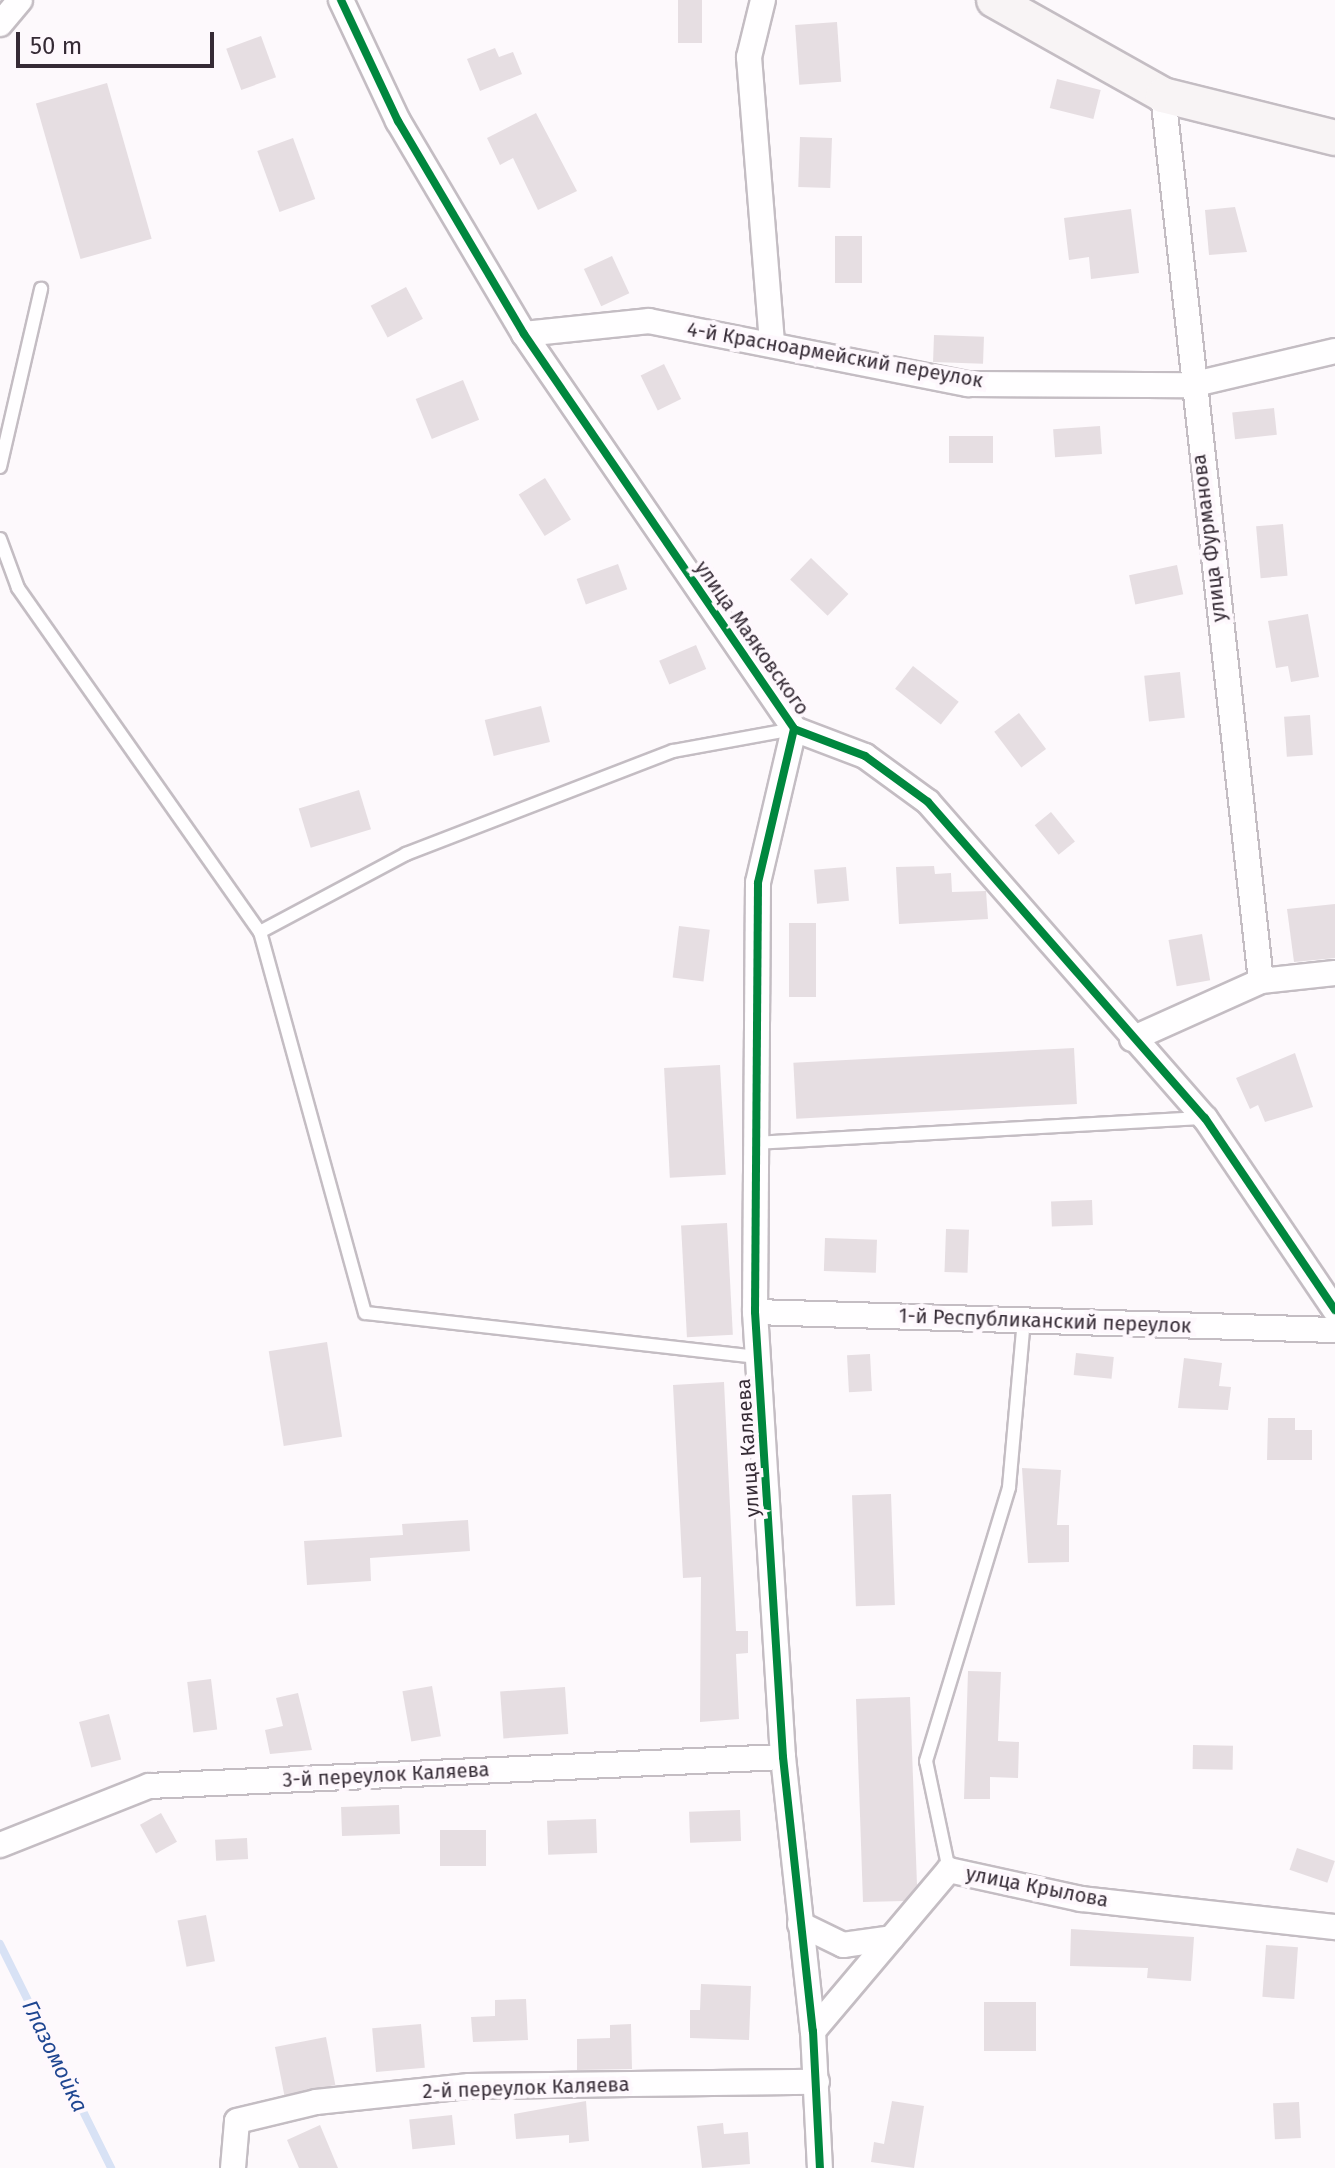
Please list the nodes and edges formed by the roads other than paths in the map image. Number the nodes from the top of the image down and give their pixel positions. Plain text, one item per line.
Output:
1 (20, 0) edge
2 (341, 0) edge
3 (763, 0) edge
4 (994, 0) edge
5 (0, 24) edge
6 (1163, 95) junction
7 (1335, 138) edge
8 (41, 289) dead end
9 (524, 334) junction
10 (772, 344) junction
11 (1335, 351) edge
12 (1191, 385) junction
13 (0, 467) edge
14 (0, 539) edge
15 (794, 729) junction
16 (260, 932) junction
17 (1335, 973) edge
18 (1261, 981) junction
19 (1132, 1039) junction
20 (1205, 1118) junction
21 (756, 1143) junction
22 (1335, 1310) edge
23 (755, 1312) junction
24 (1024, 1320) junction
25 (1335, 1330) edge
26 (758, 1357) junction
27 (783, 1757) junction
28 (0, 1845) edge
29 (949, 1870) junction
30 (800, 1924) junction
31 (1335, 1927) edge
32 (892, 1938) junction
33 (813, 2031) junction
34 (817, 2082) junction
35 (233, 2168) edge
36 (820, 2168) edge

1 - 5 street
2 - 9 street, улица Маяковского
3 - 10 street
4 - 6 street
6 - 7 street
6 - 12 street, улица Фурманова
8 - 13 lane
9 - 10 street, 4-й Красноармейский переулок
9 - 15 street, улица Маяковского
10 - 12 street, 4-й Красноармейский переулок
11 - 12 street, 4-й Красноармейский переулок
12 - 18 street, улица Фурманова
14 - 16 lane
15 - 16 lane
15 - 19 street, улица Маяковского
15 - 21 street, улица Каляева
16 - 26 lane
17 - 18 street
18 - 19 street
19 - 20 street, улица Маяковского
20 - 21 lane
20 - 22 street, улица Маяковского
21 - 23 street, улица Каляева
23 - 24 street, 1-й Республиканский переулок
23 - 26 street, улица Каляева
24 - 25 street, 1-й Республиканский переулок
24 - 29 lane
26 - 27 street, улица Каляева
27 - 28 street, 3-й переулок Каляева
27 - 30 street, улица Каляева
29 - 31 street, улица Крылова
29 - 32 street, улица Крылова
30 - 32 street
30 - 33 street, улица Каляева
32 - 33 street, улица Крылова
33 - 34 street, улица Каляева
34 - 35 street, 2-й переулок Каляева
34 - 36 street, улица Каляева

